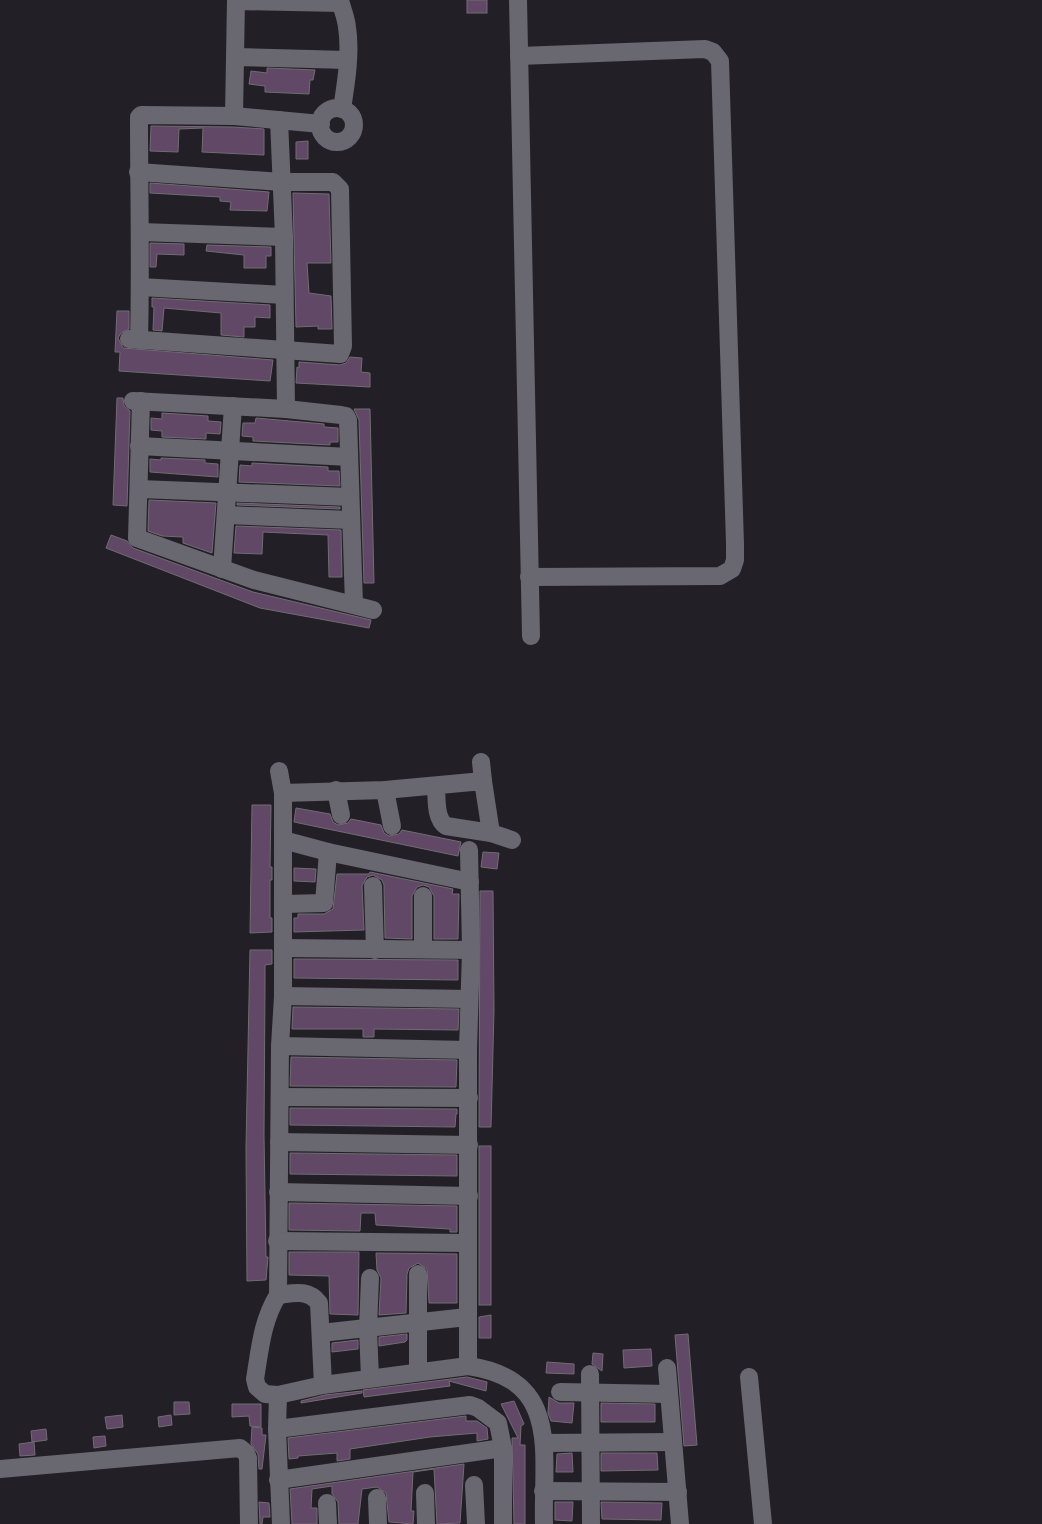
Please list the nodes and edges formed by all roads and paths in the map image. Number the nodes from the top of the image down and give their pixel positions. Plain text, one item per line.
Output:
1 (236, 0) edge
2 (518, 0) edge
3 (340, 1) edge
4 (519, 56) junction
5 (236, 57) junction
6 (347, 60) junction
7 (342, 109) junction
8 (234, 116) junction
9 (279, 120) junction
10 (321, 124) junction
11 (138, 172) junction
12 (282, 182) junction
13 (141, 232) junction
14 (284, 238) junction
15 (140, 287) junction
16 (284, 295) junction
17 (285, 351) junction
18 (233, 406) junction
19 (286, 409) junction
20 (139, 446) junction
21 (230, 451) junction
22 (349, 457) junction
23 (139, 489) junction
24 (227, 492) junction
25 (350, 497) junction
26 (226, 515) junction
27 (351, 520) junction
28 (222, 570) junction
29 (529, 577) junction
30 (354, 604) junction
31 (373, 610) dead end
32 (531, 636) dead end
33 (481, 762) dead end
34 (279, 771) dead end
35 (483, 781) junction
36 (436, 787) junction
37 (336, 790) junction
38 (385, 790) junction
39 (283, 793) junction
40 (341, 816) dead end
41 (392, 826) dead end
42 (491, 833) junction
43 (283, 840) junction
44 (512, 840) dead end
45 (469, 850) dead end
46 (328, 852) junction
47 (470, 882) junction
48 (373, 886) dead end
49 (423, 896) dead end
50 (284, 904) junction
51 (283, 948) junction
52 (423, 949) junction
53 (375, 950) junction
54 (471, 950) junction
55 (283, 996) junction
56 (469, 999) junction
57 (280, 1046) junction
58 (468, 1050) junction
59 (281, 1096) junction
60 (469, 1098) junction
61 (279, 1142) junction
62 (469, 1145) junction
63 (278, 1192) junction
64 (469, 1196) junction
65 (277, 1241) junction
66 (468, 1243) junction
67 (418, 1274) dead end
68 (370, 1278) dead end
69 (278, 1295) junction
70 (467, 1317) junction
71 (417, 1324) junction
72 (368, 1329) junction
73 (321, 1333) junction
74 (468, 1366) junction
75 (667, 1368) dead end
76 (418, 1372) junction
77 (590, 1374) dead end
78 (748, 1377) dead end
79 (370, 1378) junction
80 (323, 1385) junction
81 (560, 1392) dead end
82 (590, 1393) junction
83 (669, 1394) junction
84 (278, 1395) junction
85 (277, 1429) junction
86 (673, 1442) junction
87 (544, 1443) junction
88 (590, 1443) junction
89 (502, 1448) junction
90 (0, 1470) edge
91 (278, 1480) junction
92 (474, 1485) dead end
93 (543, 1491) junction
94 (590, 1491) junction
95 (426, 1492) dead end
96 (678, 1492) junction
97 (377, 1498) dead end
98 (328, 1503) dead end
99 (249, 1524) edge
100 (281, 1524) edge
101 (328, 1524) edge
102 (378, 1524) edge
103 (426, 1524) edge
104 (476, 1524) edge
105 (503, 1524) edge
106 (544, 1524) edge
107 (592, 1524) edge
108 (680, 1524) edge
109 (763, 1524) edge

1 - 3 street
1 - 5 street
2 - 4 street
3 - 6 street
4 - 29 street
4 - 29 street
5 - 6 street
5 - 8 street
6 - 7 street
7 - 10 street
7 - 10 street
8 - 9 street
8 - 11 street
9 - 10 street
9 - 12 street
11 - 12 street
11 - 13 street
12 - 14 street
12 - 17 street
13 - 14 street
13 - 15 street
14 - 16 street
15 - 16 street
15 - 17 street
16 - 17 street
17 - 19 street
18 - 19 street
18 - 20 street
18 - 21 street
19 - 22 street
20 - 21 street
20 - 23 street
21 - 22 street
21 - 24 street
22 - 25 street
23 - 24 street
23 - 28 street
24 - 25 street
24 - 26 street
25 - 27 street
26 - 27 street
26 - 28 street
27 - 30 street
28 - 30 street
29 - 32 street
30 - 31 street
33 - 35 street
34 - 39 street
35 - 36 street
35 - 42 street
36 - 38 street
36 - 42 street
37 - 38 street
37 - 39 street
37 - 40 street
38 - 41 street
39 - 43 street
42 - 44 street
43 - 46 street
43 - 50 street
45 - 47 street
46 - 47 street
46 - 50 street
47 - 54 street
48 - 53 street
49 - 52 street
50 - 51 street
51 - 53 street
51 - 55 street
52 - 53 street
52 - 54 street
54 - 56 street
55 - 56 street
55 - 57 street
56 - 58 street
57 - 58 street
57 - 59 street
58 - 60 street
59 - 60 street
59 - 61 street
60 - 62 street
61 - 62 street
61 - 63 street
62 - 64 street
63 - 64 street
63 - 65 street
64 - 66 street
65 - 66 street
65 - 69 street
66 - 70 street
67 - 71 street
68 - 72 street
69 - 73 street
69 - 84 street
70 - 71 street
70 - 74 street
71 - 72 street
71 - 76 street
72 - 73 street
72 - 79 street
73 - 80 street
74 - 76 street
74 - 87 street
75 - 83 street
76 - 79 street
77 - 82 street
78 - 109 street
79 - 80 street
80 - 84 street
81 - 82 street
82 - 83 street
82 - 88 street
83 - 86 street
84 - 85 street
85 - 89 street
85 - 91 street
86 - 88 street
86 - 96 street
87 - 88 street
87 - 93 street
88 - 94 street
89 - 91 street
89 - 105 street
90 - 99 street
91 - 100 street
92 - 104 street
93 - 94 street
93 - 106 street
94 - 96 street
94 - 107 street
95 - 103 street
96 - 108 street
97 - 102 street
98 - 101 street

